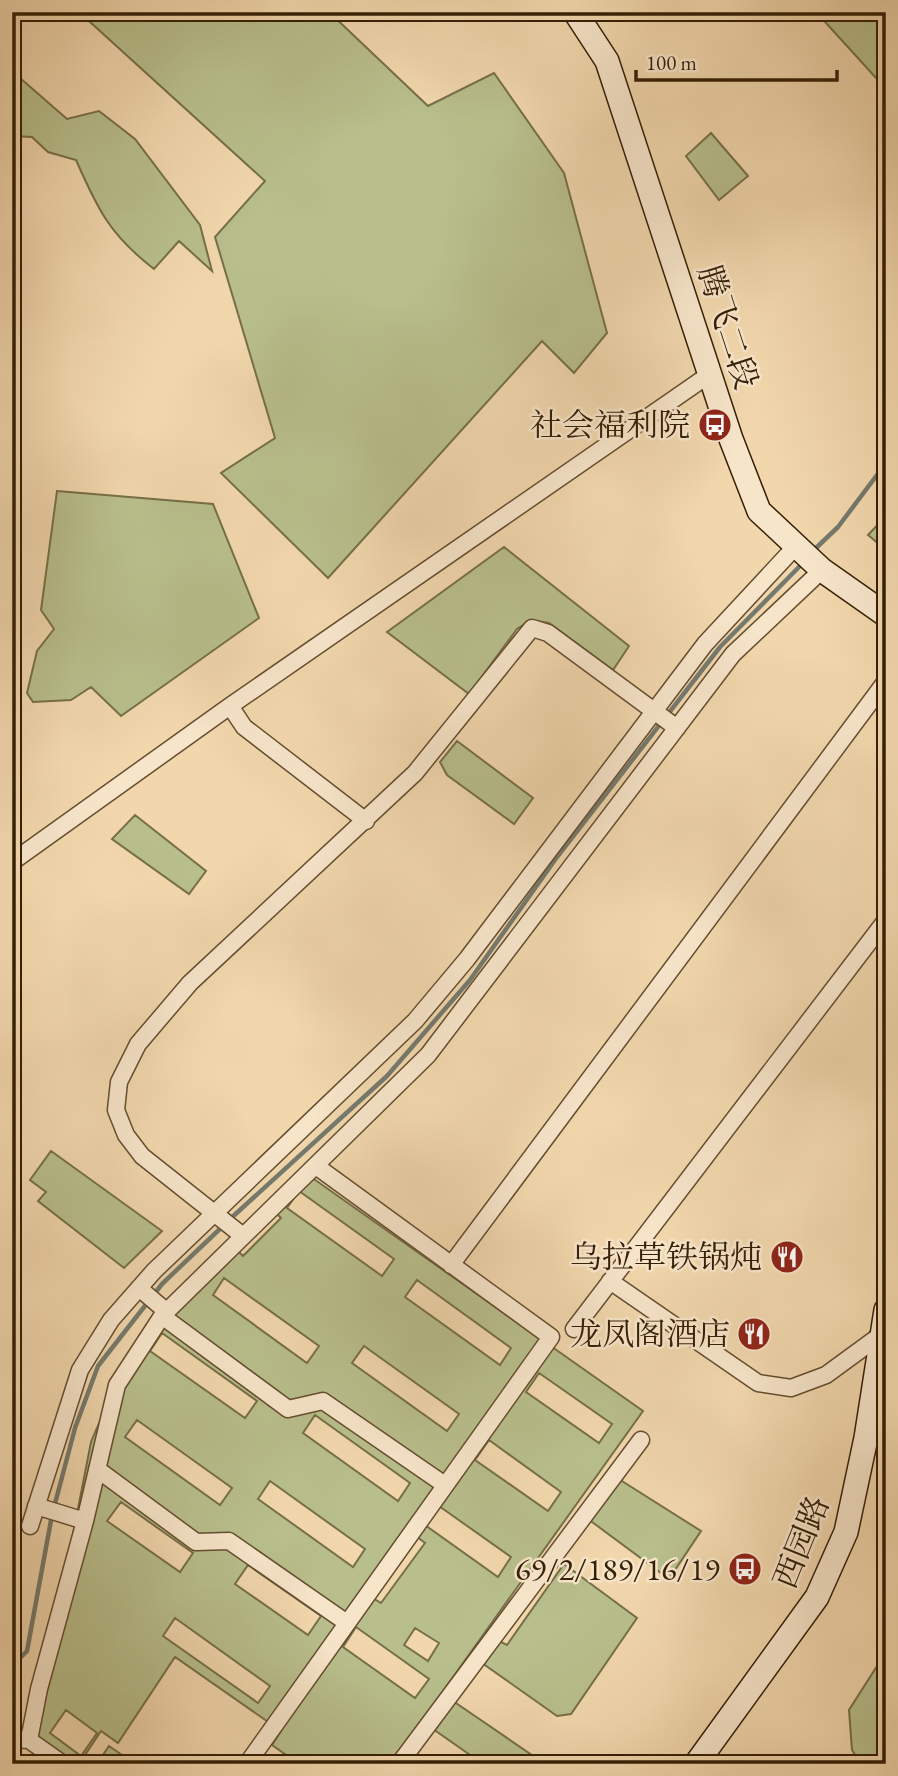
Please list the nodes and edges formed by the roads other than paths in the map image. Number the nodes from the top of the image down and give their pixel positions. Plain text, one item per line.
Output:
1 (575, 12) edge
2 (710, 374) junction
3 (796, 546) junction
4 (822, 570) junction
5 (753, 592) junction
6 (776, 613) junction
7 (886, 615) edge
8 (705, 644) junction
9 (727, 661) junction
10 (886, 681) edge
11 (230, 706) junction
12 (655, 710) junction
13 (677, 728) junction
14 (366, 821) junction
15 (12, 862) edge
16 (886, 920) edge
17 (316, 1166) junction
18 (216, 1213) junction
19 (243, 1236) junction
20 (452, 1265) junction
21 (610, 1281) junction
22 (139, 1288) junction
23 (886, 1310) edge
24 (164, 1314) junction
25 (574, 1329) dead end
26 (882, 1334) junction
27 (641, 1440) dead end
28 (97, 1469) junction
29 (445, 1485) junction
30 (36, 1506) junction
31 (85, 1521) junction
32 (30, 1527) dead end
33 (347, 1623) junction
34 (12, 1739) edge
35 (29, 1740) junction
36 (63, 1764) edge
37 (247, 1764) edge
38 (399, 1764) edge
39 (696, 1764) edge

1 - 2 street, 腾飞二段
2 - 3 street, 腾飞二段
2 - 11 street
3 - 4 street, 腾飞二段
3 - 5 street
4 - 6 street
4 - 7 street, 腾飞二段
5 - 6 street
5 - 8 street
6 - 9 street
8 - 9 street
8 - 12 street
9 - 13 street
10 - 20 street
11 - 14 street
11 - 15 street
12 - 13 street
12 - 14 street
12 - 18 street
13 - 17 street
14 - 18 street
16 - 21 street
17 - 19 street
17 - 20 street
18 - 19 street
18 - 22 street
19 - 24 street
20 - 29 street
21 - 25 street
21 - 26 street
22 - 24 street
22 - 30 street
23 - 26 street, 西园路
24 - 28 street
24 - 29 street
26 - 39 street, 西园路
27 - 38 street
28 - 31 street
28 - 33 street
29 - 33 street
30 - 31 street
30 - 32 street
31 - 35 street
33 - 37 street
34 - 35 street
35 - 36 street

